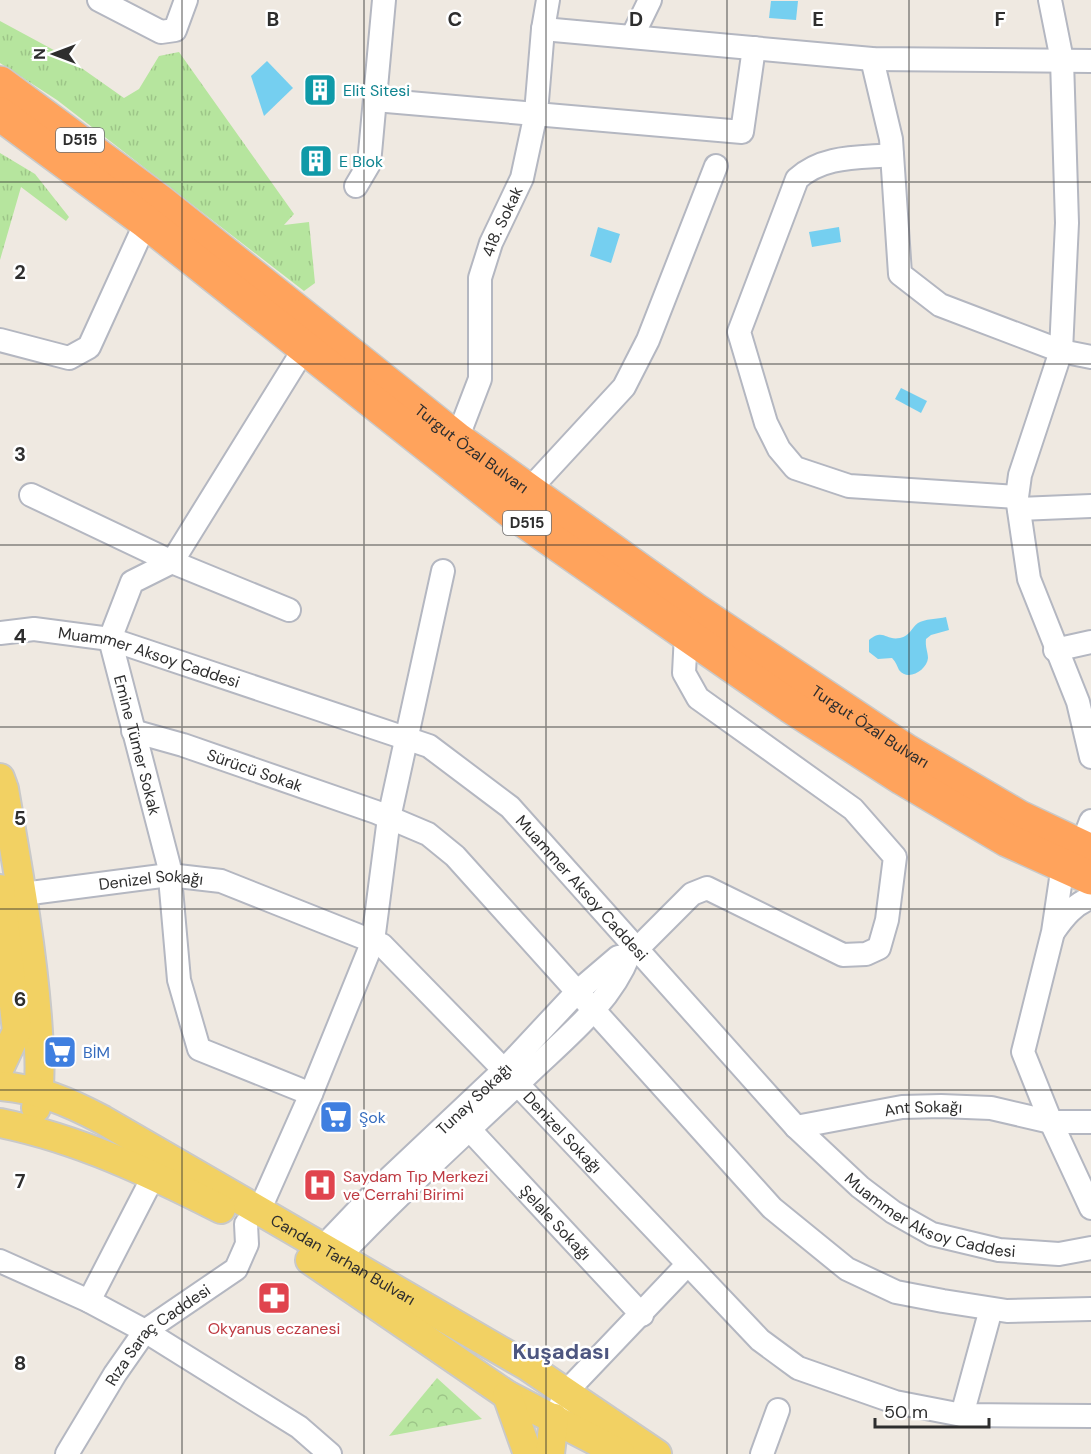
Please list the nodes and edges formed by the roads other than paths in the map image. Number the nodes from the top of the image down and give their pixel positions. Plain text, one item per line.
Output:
1 (99, 0) edge
2 (186, 0) edge
3 (384, 0) edge
4 (548, 0) edge
5 (650, 0) edge
6 (1050, 0) edge
7 (543, 29) junction
8 (632, 37) junction
9 (754, 48) junction
10 (872, 59) junction
11 (1062, 60) junction
12 (1091, 61) edge
13 (0, 83) edge
14 (375, 100) junction
15 (536, 113) junction
16 (3, 118) edge
17 (892, 155) junction
18 (716, 166) dead end
19 (356, 186) dead end
20 (146, 222) junction
21 (0, 340) edge
22 (304, 349) junction
23 (1061, 351) junction
24 (1091, 357) edge
25 (457, 439) junction
26 (528, 491) junction
27 (31, 495) dead end
28 (1018, 503) junction
29 (1091, 506) edge
30 (172, 562) junction
31 (443, 571) dead end
32 (289, 610) dead end
33 (0, 633) edge
34 (686, 634) junction
35 (110, 639) junction
36 (1091, 642) edge
37 (1055, 650) junction
38 (133, 731) junction
39 (408, 739) junction
40 (1091, 757) edge
41 (0, 778) edge
42 (383, 815) junction
43 (1083, 852) edge
44 (169, 876) junction
45 (6, 891) edge
46 (1091, 898) edge
47 (1053, 932) junction
48 (373, 941) junction
49 (634, 951) junction
50 (577, 992) junction
51 (595, 1010) junction
52 (28, 1037) junction
53 (511, 1077) junction
54 (12, 1089) edge
55 (311, 1094) junction
56 (103, 1119) junction
57 (4, 1122) edge
58 (1051, 1122) junction
59 (1091, 1122) edge
60 (796, 1127) junction
61 (470, 1130) junction
62 (154, 1175) junction
63 (1091, 1208) edge
64 (252, 1217) junction
65 (1091, 1248) edge
66 (330, 1253) junction
67 (0, 1261) edge
68 (687, 1265) junction
69 (90, 1301) junction
70 (991, 1309) junction
71 (1091, 1309) edge
72 (642, 1315) junction
73 (145, 1331) junction
74 (527, 1366) junction
75 (566, 1392) junction
76 (507, 1395) junction
77 (778, 1410) dead end
78 (962, 1415) junction
79 (1091, 1416) edge
80 (554, 1418) junction
81 (67, 1454) edge
82 (330, 1454) edge
83 (528, 1454) edge
84 (550, 1454) edge
85 (621, 1454) edge
86 (657, 1454) edge
87 (762, 1454) edge

1 - 2 street
3 - 14 street
4 - 7 street, 418. Sokak
5 - 8 street
6 - 11 street
7 - 8 street
7 - 15 street, 418. Sokak
8 - 9 street
9 - 10 street
9 - 15 street
10 - 11 street
10 - 17 street
11 - 12 street
11 - 23 street
13 - 25 highway, Turgut Özal Bulvarı / D515
14 - 15 street
14 - 19 street
15 - 25 street, 418. Sokak
16 - 20 highway, Turgut Özal Bulvarı / D515
17 - 23 street
17 - 28 street
18 - 26 street
20 - 21 street
20 - 22 highway, Turgut Özal Bulvarı / D515
22 - 30 street
22 - 34 highway, Turgut Özal Bulvarı / D515
23 - 24 street
23 - 28 street
25 - 26 highway, Turgut Özal Bulvarı / D515
26 - 43 highway, Turgut Özal Bulvarı / D515
27 - 30 street
28 - 29 street
28 - 37 street
30 - 32 street
30 - 35 street
31 - 39 street, Rıza Saraç Caddesi
33 - 35 street, Muammer Aksoy Caddesi
34 - 43 highway, Turgut Özal Bulvarı / D515
34 - 49 street
35 - 38 street, Emine Tümer Sokak
35 - 39 street, Muammer Aksoy Caddesi
36 - 37 street
37 - 40 street
38 - 42 street, Sürücü Sokak
38 - 44 street, Emine Tümer Sokak
39 - 42 street, Rıza Saraç Caddesi
39 - 49 street, Muammer Aksoy Caddesi
41 - 45 main road
42 - 48 street, Rıza Saraç Caddesi
42 - 50 street, Sürücü Sokak
43 - 47 street
44 - 45 street, Denizel Sokağı
44 - 48 street, Denizel Sokağı
44 - 55 street, Emine Tümer Sokak
45 - 52 main road
46 - 47 street
47 - 58 street
48 - 53 street, Denizel Sokağı
48 - 55 street, Rıza Saraç Caddesi
49 - 50 street, Tunay Sokağı
49 - 51 street, Tunay Sokağı
49 - 60 street, Muammer Aksoy Caddesi
50 - 51 street, Sürücü Sokak
50 - 53 street, Tunay Sokağı
51 - 53 street, Tunay Sokağı
51 - 70 street, Sürücü Sokak
52 - 54 main road
52 - 54 main road
52 - 56 main road
53 - 61 street, Tunay Sokağı
53 - 66 street, Tunay Sokağı
53 - 68 street, Denizel Sokağı
54 - 56 main road, Candan Tarhan Bulvarı
54 - 57 main road
55 - 64 street, Rıza Saraç Caddesi
56 - 64 main road, Candan Tarhan Bulvarı
57 - 62 main road, Candan Tarhan Bulvarı
58 - 59 street, Ant Sokağı
58 - 60 street, Ant Sokağı
58 - 63 street
60 - 65 street, Muammer Aksoy Caddesi
61 - 66 street, Tunay Sokağı
61 - 72 street, Şelale Sokağı
62 - 64 main road, Candan Tarhan Bulvarı
62 - 69 street
64 - 66 main road, Candan Tarhan Bulvarı
64 - 73 street, Rıza Saraç Caddesi
64 - 76 main road, Candan Tarhan Bulvarı
66 - 74 main road, Candan Tarhan Bulvarı
67 - 69 street
68 - 72 street
68 - 78 street, Denizel Sokağı
69 - 73 street
70 - 71 street, Sürücü Sokak
70 - 78 street
72 - 75 street
73 - 81 street, Rıza Saraç Caddesi
73 - 82 street
74 - 75 main road, Candan Tarhan Bulvarı
74 - 76 street
75 - 80 street
75 - 86 main road, Candan Tarhan Bulvarı
76 - 80 main road, Candan Tarhan Bulvarı
76 - 83 main road
77 - 87 street
78 - 79 street, Denizel Sokağı
80 - 84 main road
80 - 85 main road, Candan Tarhan Bulvarı

